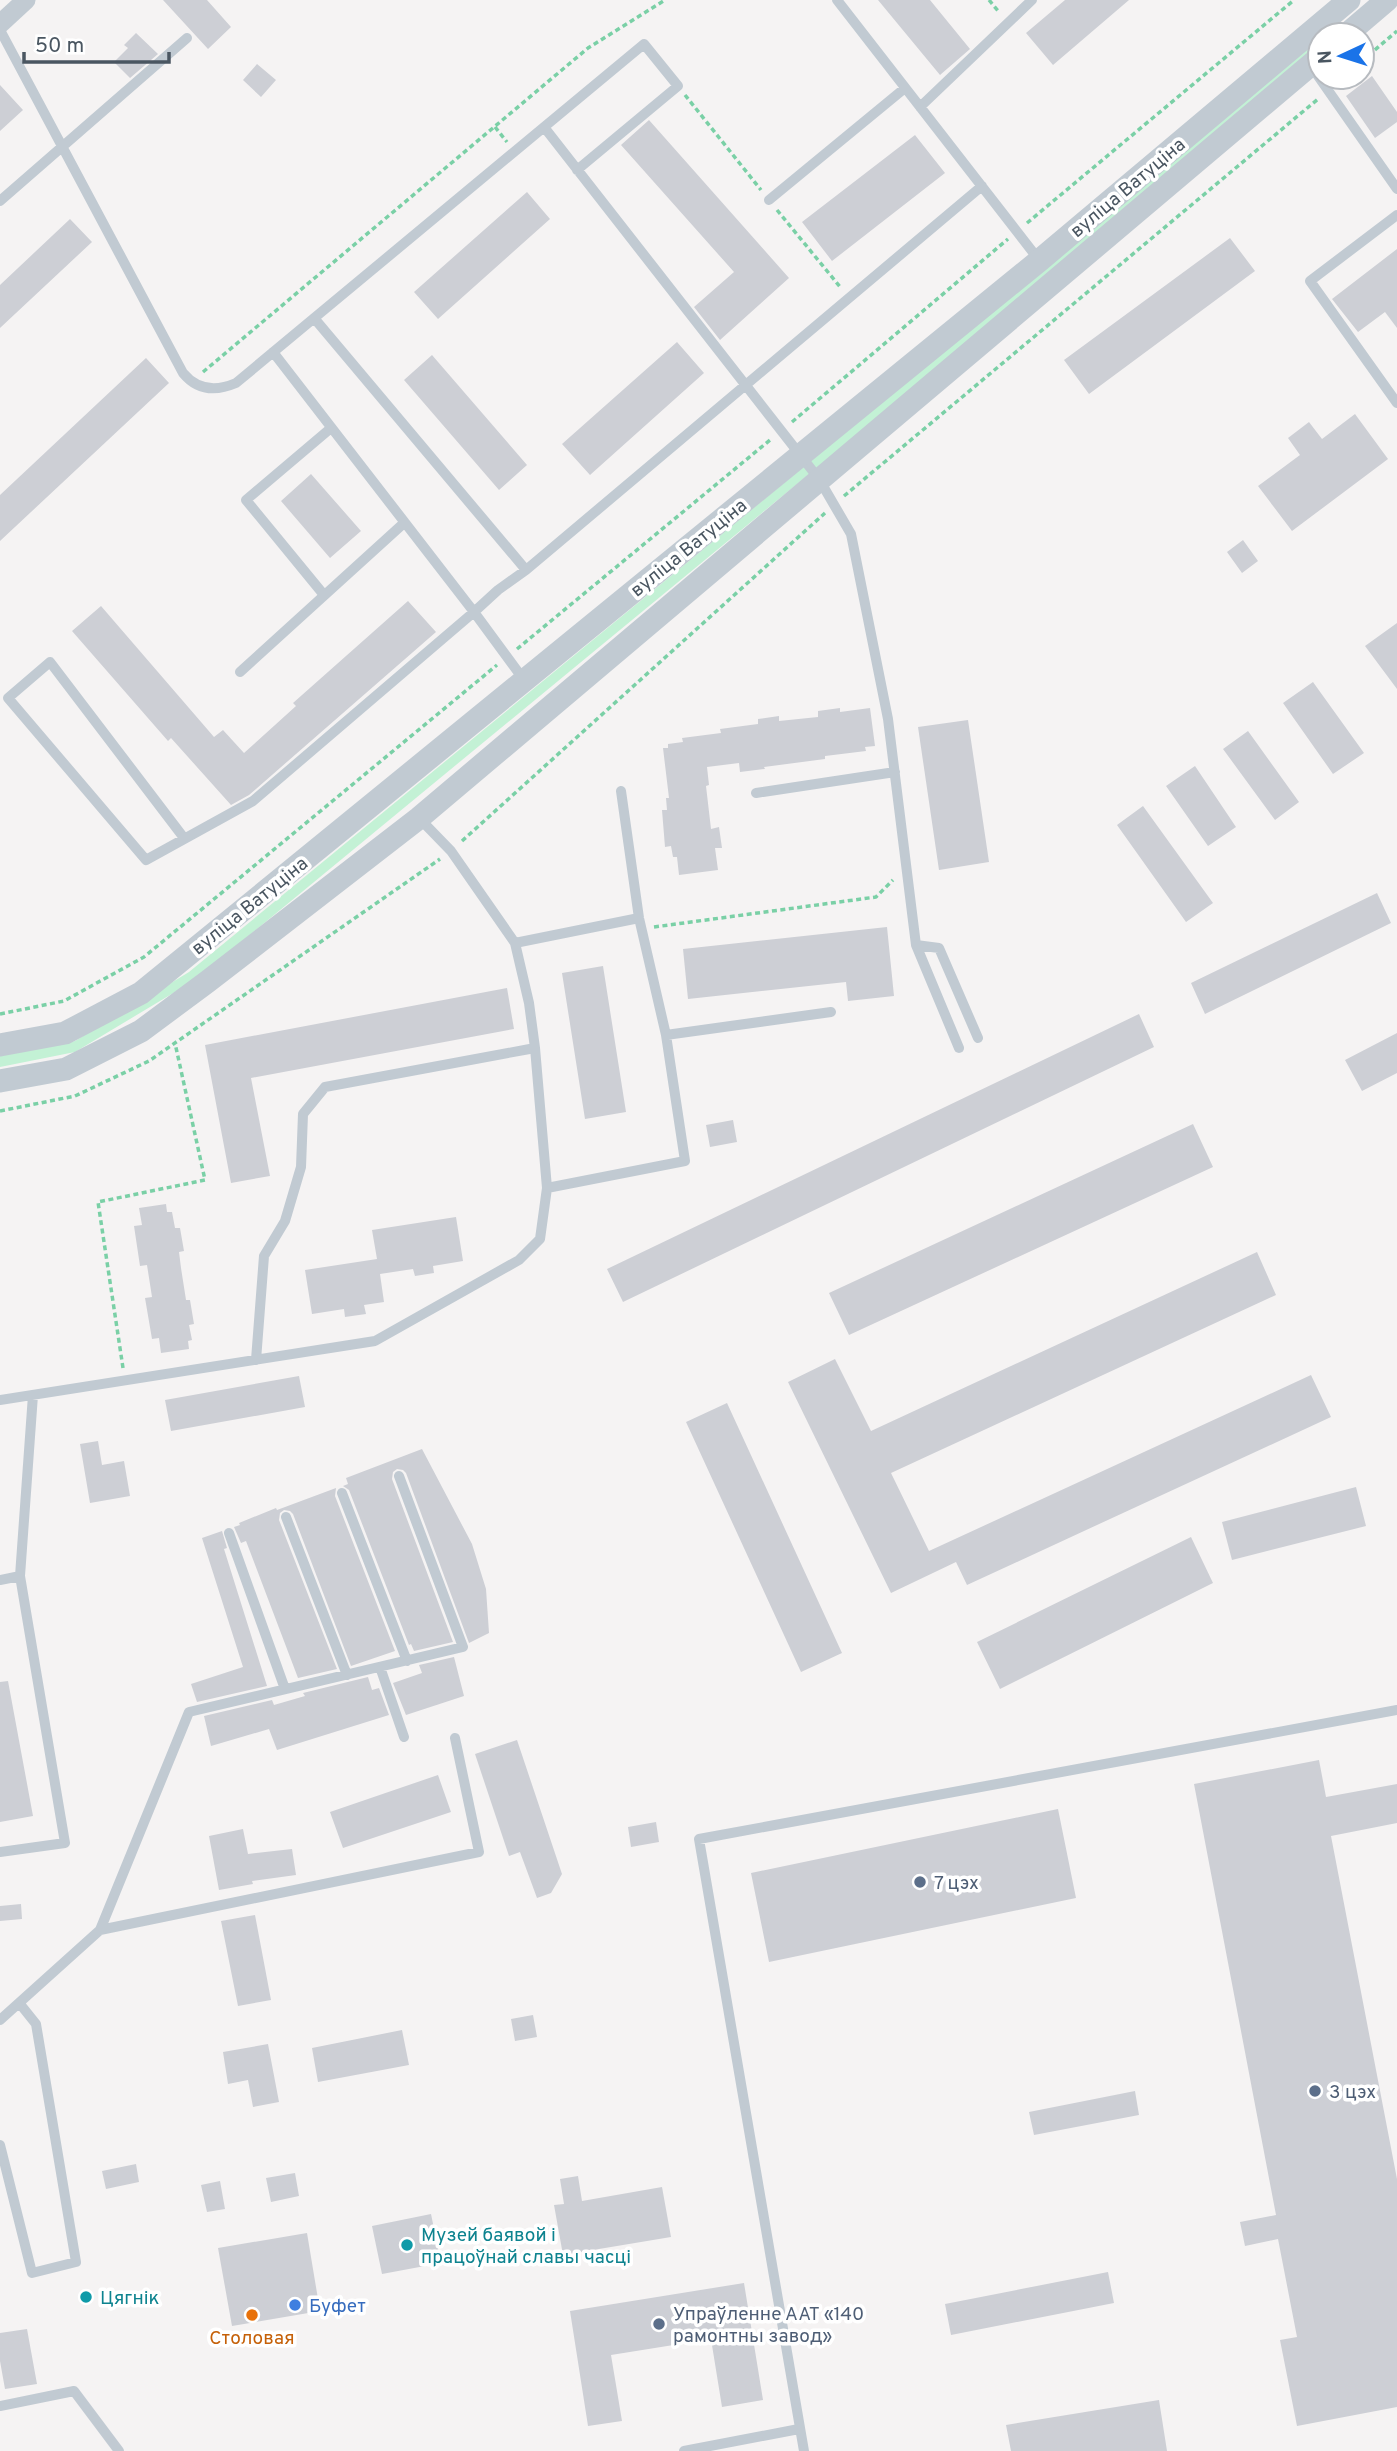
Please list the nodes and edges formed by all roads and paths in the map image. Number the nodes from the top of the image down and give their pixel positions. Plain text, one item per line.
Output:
1 (26, 0) edge
2 (665, 0) edge
3 (837, 0) edge
4 (1032, 0) edge
5 (1294, 0) edge
6 (1349, 0) edge
7 (1387, 0) edge
8 (1362, 21) edge
9 (0, 24) edge
10 (0, 30) edge
11 (1397, 32) edge
12 (187, 38) dead end
13 (1376, 49) edge
14 (1306, 69) edge
15 (905, 88) junction
16 (1327, 91) edge
17 (1329, 91) edge
18 (920, 107) junction
19 (544, 127) junction
20 (62, 147) junction
21 (577, 170) junction
22 (982, 186) junction
23 (1397, 189) edge
24 (769, 200) dead end
25 (0, 201) edge
26 (1397, 215) edge
27 (1017, 231) junction
28 (1040, 260) junction
29 (314, 318) junction
30 (273, 352) junction
31 (191, 382) junction
32 (745, 386) junction
33 (1397, 403) edge
34 (331, 428) junction
35 (781, 432) junction
36 (800, 456) junction
37 (819, 479) junction
38 (834, 504) junction
39 (404, 523) junction
40 (526, 570) junction
41 (324, 595) junction
42 (474, 612) junction
43 (507, 657) junction
44 (240, 672) dead end
45 (524, 681) junction
46 (895, 772) junction
47 (621, 791) dead end
48 (756, 793) dead end
49 (419, 818) junction
50 (184, 838) junction
51 (451, 851) junction
52 (906, 866) junction
53 (639, 918) junction
54 (642, 930) junction
55 (516, 943) junction
56 (916, 945) junction
57 (831, 1012) dead end
58 (0, 1014) edge
59 (666, 1035) junction
60 (978, 1038) dead end
61 (175, 1043) junction
62 (0, 1045) edge
63 (536, 1048) junction
64 (959, 1048) dead end
65 (0, 1081) edge
66 (0, 1111) edge
67 (547, 1188) junction
68 (256, 1360) junction
69 (125, 1381) junction
70 (33, 1395) junction
71 (0, 1400) edge
72 (399, 1476) dead end
73 (342, 1493) dead end
74 (286, 1517) dead end
75 (229, 1533) dead end
76 (20, 1576) junction
77 (0, 1580) edge
78 (407, 1661) junction
79 (380, 1667) junction
80 (347, 1675) junction
81 (285, 1689) junction
82 (1397, 1710) edge
83 (404, 1737) dead end
84 (455, 1738) dead end
85 (0, 1852) edge
86 (100, 1930) junction
87 (20, 2004) junction
88 (0, 2020) edge
89 (0, 2145) edge
90 (0, 2406) edge
91 (799, 2430) junction
92 (119, 2451) edge
93 (684, 2451) edge
94 (804, 2451) edge

1 - 9 street
2 - 31 path
3 - 15 lane
4 - 18 lane
5 - 27 path
6 - 28 street, вуліца Ватуціна
7 - 8 street
10 - 20 lane
11 - 13 path
12 - 20 lane
14 - 37 street, вуліца Ватуціна
15 - 18 lane
15 - 24 lane
16 - 38 path
17 - 23 lane
18 - 22 lane
19 - 21 lane
19 - 21 lane
19 - 29 lane
20 - 25 lane
20 - 31 lane
21 - 32 lane
22 - 27 lane
22 - 32 lane
26 - 33 lane
27 - 28 lane
27 - 35 path
28 - 36 street, вуліца Ватуціна
29 - 30 lane
29 - 40 lane
30 - 31 lane
30 - 34 lane
32 - 35 lane
32 - 40 lane
34 - 39 lane
34 - 41 lane
35 - 36 lane
35 - 43 path
36 - 37 lane
36 - 45 street, вуліца Ватуціна
37 - 38 lane
37 - 49 street, вуліца Ватуціна
38 - 46 lane
38 - 51 path
39 - 41 lane
39 - 42 lane
40 - 42 lane
41 - 44 lane
42 - 43 lane
42 - 50 lane
43 - 45 lane
43 - 58 path
45 - 62 street, вуліца Ватуціна
46 - 48 lane
46 - 52 lane
47 - 53 lane
49 - 51 lane
49 - 65 street, вуліца Ватуціна
50 - 50 lane
51 - 55 lane
51 - 61 path
52 - 54 path
52 - 56 lane
53 - 54 lane
53 - 55 lane
54 - 59 lane
55 - 63 lane
56 - 60 lane
56 - 64 lane
57 - 59 lane
59 - 67 lane
61 - 66 path
61 - 69 path
63 - 67 lane
63 - 68 lane
67 - 68 lane
68 - 69 lane
69 - 70 lane
70 - 71 lane
70 - 76 lane
72 - 78 lane
73 - 78 lane
74 - 80 lane
75 - 81 lane
76 - 77 lane
76 - 85 lane
78 - 79 lane
79 - 80 lane
79 - 83 lane
80 - 81 lane
81 - 86 lane
82 - 91 lane
84 - 86 lane
86 - 87 lane
87 - 88 lane
87 - 89 lane
90 - 92 lane
91 - 93 lane
91 - 94 lane

